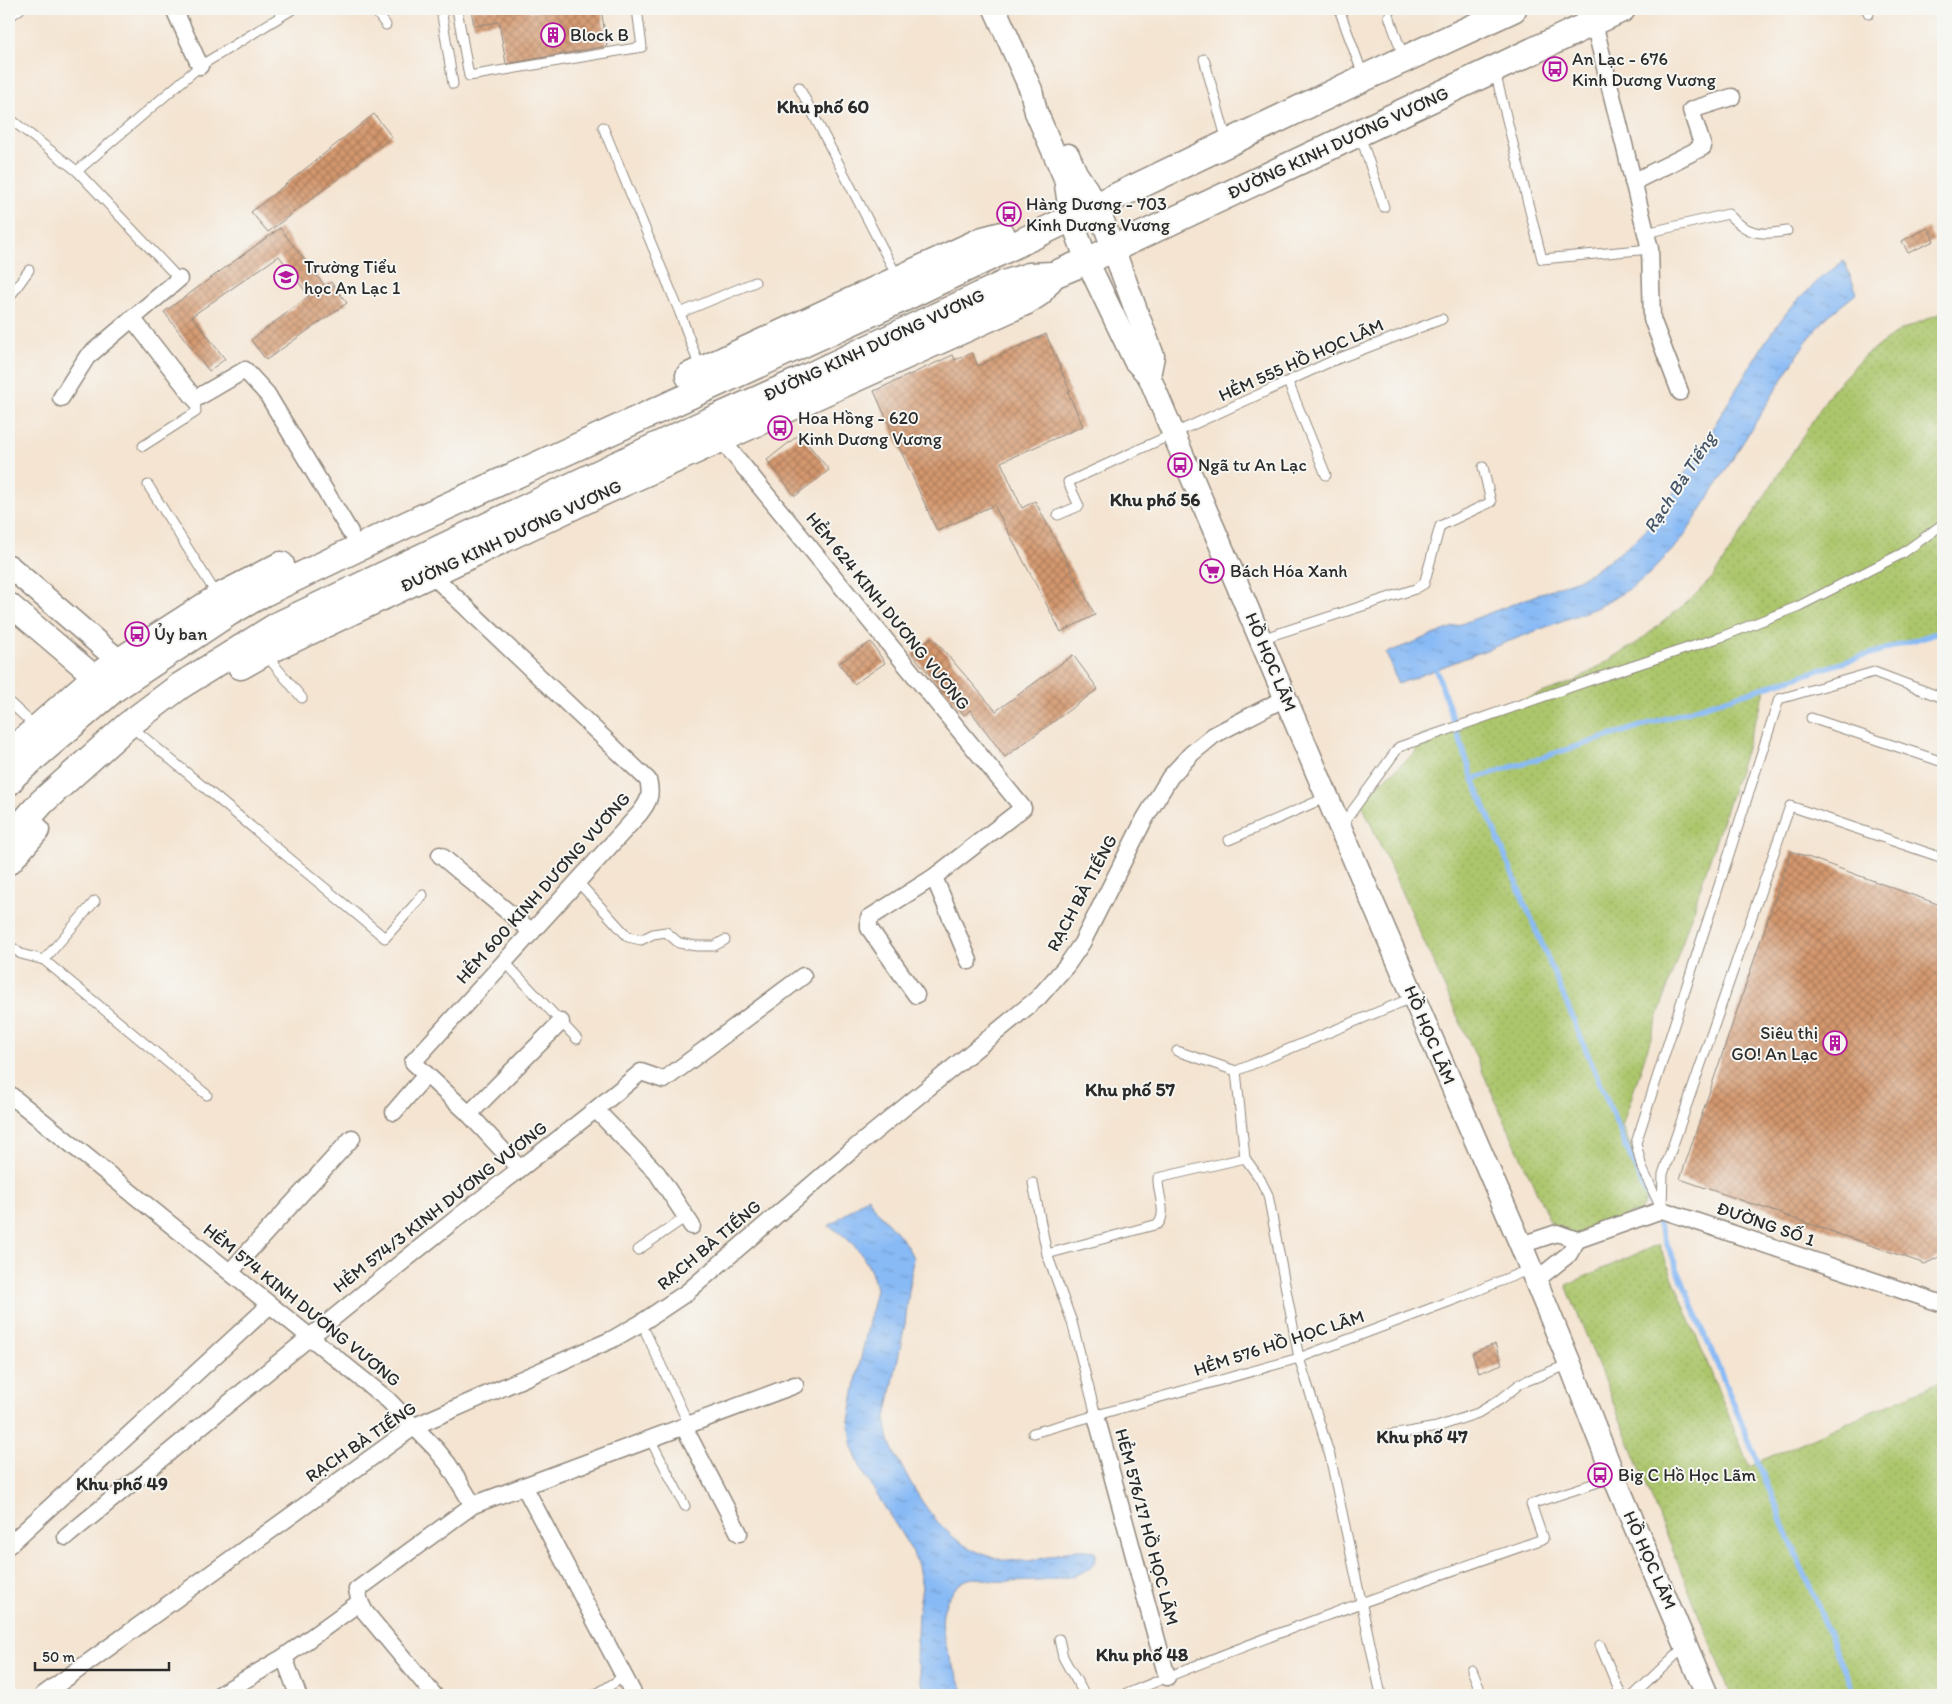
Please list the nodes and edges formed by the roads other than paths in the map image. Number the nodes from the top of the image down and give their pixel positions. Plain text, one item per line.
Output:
1 (20, 9) edge
2 (174, 9) edge
3 (293, 9) edge
4 (374, 9) edge
5 (441, 9) edge
6 (456, 9) edge
7 (637, 9) edge
8 (995, 9) edge
9 (1340, 9) edge
10 (1513, 9) edge
11 (1622, 9) edge
12 (1389, 16) dead end
13 (9, 17) edge
14 (1594, 22) junction
15 (386, 26) dead end
16 (1204, 59) dead end
17 (1404, 60) junction
18 (200, 66) junction
19 (1494, 70) junction
20 (1364, 78) junction
21 (453, 84) dead end
22 (799, 87) dead end
23 (1031, 90) junction
24 (1732, 97) dead end
25 (9, 118) edge
26 (602, 127) dead end
27 (1360, 133) junction
28 (1228, 144) junction
29 (77, 170) junction
30 (1633, 182) junction
31 (1096, 205) junction
32 (1384, 207) dead end
33 (1070, 218) junction
34 (1787, 232) dead end
35 (1032, 236) junction
36 (1648, 241) junction
37 (1113, 250) junction
38 (1087, 261) junction
39 (29, 270) dead end
40 (898, 278) junction
41 (179, 279) joint
42 (755, 282) dead end
43 (9, 298) edge
44 (680, 313) junction
45 (132, 318) junction
46 (1442, 319) dead end
47 (701, 371) junction
48 (1149, 376) junction
49 (1288, 382) junction
50 (1680, 392) dead end
51 (61, 398) dead end
52 (195, 399) junction
53 (714, 430) junction
54 (1174, 434) junction
55 (143, 446) dead end
56 (1483, 467) dead end
57 (1326, 475) dead end
58 (148, 485) dead end
59 (1058, 515) dead end
60 (1943, 524) edge
61 (354, 540) junction
62 (9, 566) edge
63 (431, 574) junction
64 (382, 586) junction
65 (219, 597) junction
66 (9, 604) edge
67 (1261, 639) junction
68 (264, 653) junction
69 (119, 662) junction
70 (95, 677) junction
71 (302, 698) dead end
72 (1943, 698) edge
73 (9, 702) edge
74 (1288, 703) junction
75 (1811, 718) dead end
76 (38, 728) junction
77 (139, 733) junction
78 (9, 753) edge
79 (1943, 762) edge
80 (9, 782) edge
81 (1327, 796) junction
82 (1340, 827) junction
83 (9, 839) edge
84 (1229, 840) dead end
85 (440, 855) dead end
86 (1943, 858) edge
87 (9, 861) edge
88 (934, 877) junction
89 (578, 882) junction
90 (423, 895) dead end
91 (95, 901) dead end
92 (532, 932) junction
93 (725, 940) dead end
94 (9, 945) edge
95 (44, 960) junction
96 (969, 960) dead end
97 (504, 961) junction
98 (803, 976) dead end
99 (916, 995) dead end
100 (1415, 997) junction
101 (562, 1022) junction
102 (578, 1039) dead end
103 (1177, 1051) dead end
104 (1236, 1071) junction
105 (426, 1075) junction
106 (9, 1094) edge
107 (206, 1095) dead end
108 (596, 1110) junction
109 (394, 1112) dead end
110 (469, 1114) junction
111 (352, 1138) dead end
112 (1245, 1158) junction
113 (519, 1168) junction
114 (1033, 1183) dead end
115 (1662, 1210) junction
116 (689, 1222) joint
117 (1577, 1240) junction
118 (1521, 1245) junction
119 (638, 1250) dead end
120 (1047, 1254) junction
121 (230, 1272) junction
122 (1533, 1275) junction
123 (1943, 1304) edge
124 (270, 1305) junction
125 (646, 1333) junction
126 (310, 1337) junction
127 (1299, 1358) junction
128 (1565, 1366) junction
129 (795, 1385) dead end
130 (1096, 1416) junction
131 (686, 1426) junction
132 (419, 1429) junction
133 (1033, 1433) dead end
134 (1385, 1436) dead end
135 (650, 1439) junction
136 (1614, 1477) junction
137 (524, 1486) junction
138 (473, 1505) junction
139 (685, 1506) dead end
140 (739, 1533) dead end
141 (66, 1537) dead end
142 (9, 1545) edge
143 (360, 1602) junction
144 (1362, 1603) junction
145 (1059, 1639) dead end
146 (1687, 1644) junction
147 (1600, 1645) dead end
148 (284, 1657) junction
149 (1472, 1670) dead end
150 (625, 1676) junction
151 (1167, 1677) junction
152 (43, 1695) edge
153 (60, 1695) edge
154 (219, 1695) edge
155 (298, 1695) edge
156 (434, 1695) edge
157 (596, 1695) edge
158 (634, 1695) edge
159 (1085, 1695) edge
160 (1124, 1695) edge
161 (1381, 1695) edge
162 (1482, 1695) edge
163 (1621, 1695) edge
164 (1634, 1695) edge
165 (1708, 1695) edge

1 - 13 lane
2 - 18 street
3 - 18 lane
4 - 15 lane
5 - 21 lane
6 - 7 lane
8 - 23 main road, HỒ HỌC LÃM
9 - 20 lane
10 - 17 main road, ĐƯỜNG KINH DƯƠNG VƯƠNG
11 - 14 main road, ĐƯỜNG KINH DƯƠNG VƯƠNG
12 - 17 lane
14 - 19 main road, ĐƯỜNG KINH DƯƠNG VƯƠNG
14 - 30 street
16 - 28 lane
17 - 20 main road, ĐƯỜNG KINH DƯƠNG VƯƠNG
18 - 29 lane
19 - 27 main road, ĐƯỜNG KINH DƯƠNG VƯƠNG
19 - 36 lane
20 - 28 main road, ĐƯỜNG KINH DƯƠNG VƯƠNG
22 - 40 lane
23 - 31 main road, HỒ HỌC LÃM
23 - 33 main road, HỒ HỌC LÃM
24 - 30 street
25 - 29 lane
26 - 44 lane
27 - 32 lane
27 - 37 main road, ĐƯỜNG KINH DƯƠNG VƯƠNG
28 - 31 main road, ĐƯỜNG KINH DƯƠNG VƯƠNG
29 - 41 lane
30 - 36 street
31 - 33 main road, ĐƯỜNG KINH DƯƠNG VƯƠNG
31 - 37 main road, HỒ HỌC LÃM
33 - 35 main road, ĐƯỜNG KINH DƯƠNG VƯƠNG
33 - 38 main road, HỒ HỌC LÃM
34 - 36 lane
35 - 40 main road, ĐƯỜNG KINH DƯƠNG VƯƠNG
35 - 61 main road, ĐƯỜNG KINH DƯƠNG VƯƠNG
36 - 50 street
37 - 38 main road, ĐƯỜNG KINH DƯƠNG VƯƠNG
37 - 48 main road, HỒ HỌC LÃM
38 - 48 main road, HỒ HỌC LÃM
38 - 53 main road, ĐƯỜNG KINH DƯƠNG VƯƠNG
39 - 43 lane
40 - 47 main road, ĐƯỜNG KINH DƯƠNG VƯƠNG
41 - 45 street
42 - 44 lane
44 - 47 lane
45 - 51 street
45 - 52 street
46 - 49 lane, HẺM 555 HỒ HỌC LÃM
47 - 61 main road, ĐƯỜNG KINH DƯƠNG VƯƠNG
48 - 54 main road, HỒ HỌC LÃM
49 - 54 lane, HẺM 555 HỒ HỌC LÃM
49 - 57 lane
52 - 55 lane
52 - 61 street
53 - 63 main road, ĐƯỜNG KINH DƯƠNG VƯƠNG
53 - 64 main road, ĐƯỜNG KINH DƯƠNG VƯƠNG
53 - 88 street, HẺM 624 KINH DƯƠNG VƯƠNG
54 - 59 lane, HẺM 555 HỒ HỌC LÃM
54 - 67 main road, HỒ HỌC LÃM
56 - 67 lane
58 - 65 lane
60 - 82 lane
61 - 64 main road
61 - 65 main road, ĐƯỜNG KINH DƯƠNG VƯƠNG
61 - 80 main road, ĐƯỜNG KINH DƯƠNG VƯƠNG
62 - 69 main road
63 - 64 main road, ĐƯỜNG KINH DƯƠNG VƯƠNG
63 - 89 street, HẺM 600 KINH DƯƠNG VƯƠNG
64 - 68 main road, ĐƯỜNG KINH DƯƠNG VƯƠNG
64 - 83 main road, ĐƯỜNG KINH DƯƠNG VƯƠNG
65 - 69 main road, ĐƯỜNG KINH DƯƠNG VƯƠNG
66 - 70 main road
67 - 74 main road, HỒ HỌC LÃM
68 - 71 lane
68 - 77 main road, ĐƯỜNG KINH DƯƠNG VƯƠNG
69 - 70 main road, ĐƯỜNG KINH DƯƠNG VƯƠNG
70 - 76 main road, ĐƯỜNG KINH DƯƠNG VƯƠNG
72 - 115 lane
73 - 76 lane
74 - 81 main road, HỒ HỌC LÃM
74 - 125 street, RẠCH BÀ TIẾNG
74 - 132 street, RẠCH BÀ TIẾNG
75 - 79 lane
76 - 78 main road, ĐƯỜNG KINH DƯƠNG VƯƠNG
77 - 87 main road, ĐƯỜNG KINH DƯƠNG VƯƠNG
77 - 90 lane
81 - 82 main road, HỒ HỌC LÃM
81 - 84 lane
82 - 100 main road, HỒ HỌC LÃM
85 - 92 street
86 - 115 lane
88 - 96 street
88 - 99 street
89 - 92 street, HẺM 600 KINH DƯƠNG VƯƠNG
89 - 93 lane
91 - 95 lane
92 - 97 street, HẺM 600 KINH DƯƠNG VƯƠNG
94 - 95 lane
95 - 107 lane
97 - 101 lane
97 - 105 street, HẺM 600 KINH DƯƠNG VƯƠNG
98 - 108 street, HẺM 574/3 KINH DƯƠNG VƯƠNG
100 - 104 lane
100 - 118 main road, HỒ HỌC LÃM
101 - 102 lane
101 - 110 street
103 - 104 lane
104 - 112 lane
105 - 109 street
105 - 110 street
106 - 121 street, HẺM 574 KINH DƯƠNG VƯƠNG
108 - 113 street, HẺM 574/3 KINH DƯƠNG VƯƠNG
108 - 116 street
110 - 113 street
111 - 121 street
112 - 120 lane
112 - 127 lane
113 - 126 street, HẺM 574/3 KINH DƯƠNG VƯƠNG
114 - 120 lane
115 - 117 street
115 - 123 street, ĐƯỜNG SỐ 1
116 - 119 lane
117 - 118 street
117 - 122 street
118 - 122 main road, HỒ HỌC LÃM
120 - 130 lane
121 - 124 street, HẺM 574 KINH DƯƠNG VƯƠNG
122 - 127 lane, HẺM 576 HỒ HỌC LÃM
122 - 128 main road, HỒ HỌC LÃM
124 - 126 street, HẺM 574 KINH DƯƠNG VƯƠNG
124 - 142 street
125 - 131 lane
125 - 132 street, RẠCH BÀ TIẾNG
126 - 132 street, HẺM 574 KINH DƯƠNG VƯƠNG
126 - 141 street, HẺM 574/3 KINH DƯƠNG VƯƠNG
127 - 130 lane, HẺM 576 HỒ HỌC LÃM
127 - 144 lane
128 - 134 lane
128 - 136 main road, HỒ HỌC LÃM
129 - 131 street
130 - 133 lane, HẺM 576 HỒ HỌC LÃM
130 - 151 street, HẺM 576/17 HỒ HỌC LÃM
131 - 135 street
131 - 140 street
132 - 138 street, HẺM 574 KINH DƯƠNG VƯƠNG
132 - 152 street, RẠCH BÀ TIẾNG
132 - 153 street, RẠCH BÀ TIẾNG
135 - 137 street
135 - 139 lane
136 - 144 lane
136 - 146 main road, HỒ HỌC LÃM
137 - 138 street
137 - 150 street
138 - 143 street
143 - 148 street
143 - 156 street
144 - 151 lane
144 - 161 lane
145 - 159 lane
146 - 164 lane
146 - 165 main road, HỒ HỌC LÃM
147 - 163 lane
148 - 154 street
148 - 155 street
149 - 162 lane
150 - 157 lane
150 - 158 street
151 - 160 lane

